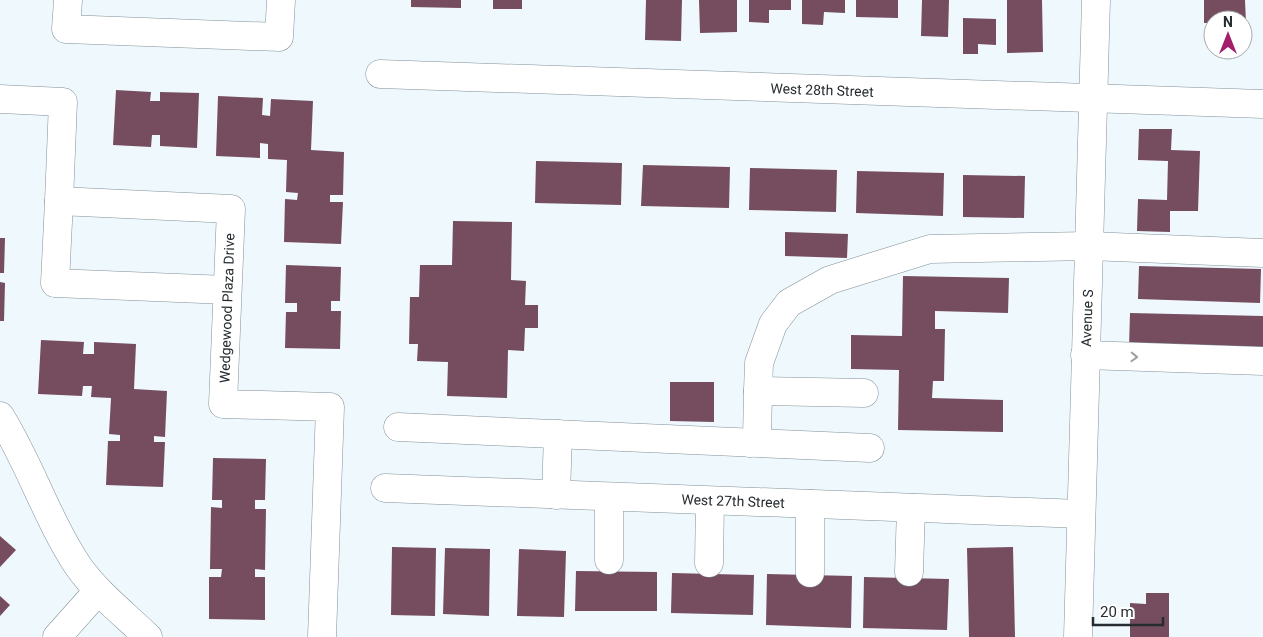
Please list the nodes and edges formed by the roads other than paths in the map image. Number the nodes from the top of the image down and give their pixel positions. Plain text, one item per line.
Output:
1 (68, 0) edge
2 (281, 0) edge
3 (1096, 0) edge
4 (380, 74) dead end
5 (0, 99) edge
6 (1093, 99) junction
7 (1263, 104) edge
8 (59, 201) junction
9 (1089, 246) junction
10 (1263, 254) edge
11 (227, 290) junction
12 (1086, 355) junction
13 (1263, 361) edge
14 (758, 391) junction
15 (864, 393) dead end
16 (0, 416) edge
17 (398, 427) dead end
18 (558, 434) junction
19 (750, 443) junction
20 (870, 448) dead end
21 (385, 488) dead end
22 (556, 495) junction
23 (609, 497) junction
24 (710, 501) junction
25 (810, 504) junction
26 (910, 508) junction
27 (1081, 514) junction
28 (609, 560) dead end
29 (709, 563) dead end
30 (910, 572) dead end
31 (810, 574) dead end
32 (98, 591) junction
33 (57, 637) edge
34 (148, 637) edge
35 (322, 637) edge
36 (1078, 637) edge

1 - 2 street
3 - 6 street, Avenue S
4 - 6 street, West 28th Street
5 - 8 street
6 - 7 street, West 28th Street
6 - 9 street, Avenue S
8 - 11 street, Wedgewood Plaza Drive
8 - 11 street
9 - 10 street
9 - 12 street, Avenue S
9 - 14 street
11 - 35 street, Wedgewood Plaza Drive
12 -> 13 street
12 - 27 street, Avenue S
14 - 15 street
14 - 19 street
16 - 32 street
17 - 18 street
18 - 19 street
18 - 22 street
19 - 20 street
21 - 22 street, West 27th Street
22 - 23 street, West 27th Street
23 - 24 street, West 27th Street
23 - 28 street
24 - 25 street, West 27th Street
24 - 29 street
25 - 26 street, West 27th Street
25 - 31 street
26 - 27 street, West 27th Street
26 - 30 street
27 - 36 street, Avenue S
32 - 33 street
32 - 34 street

